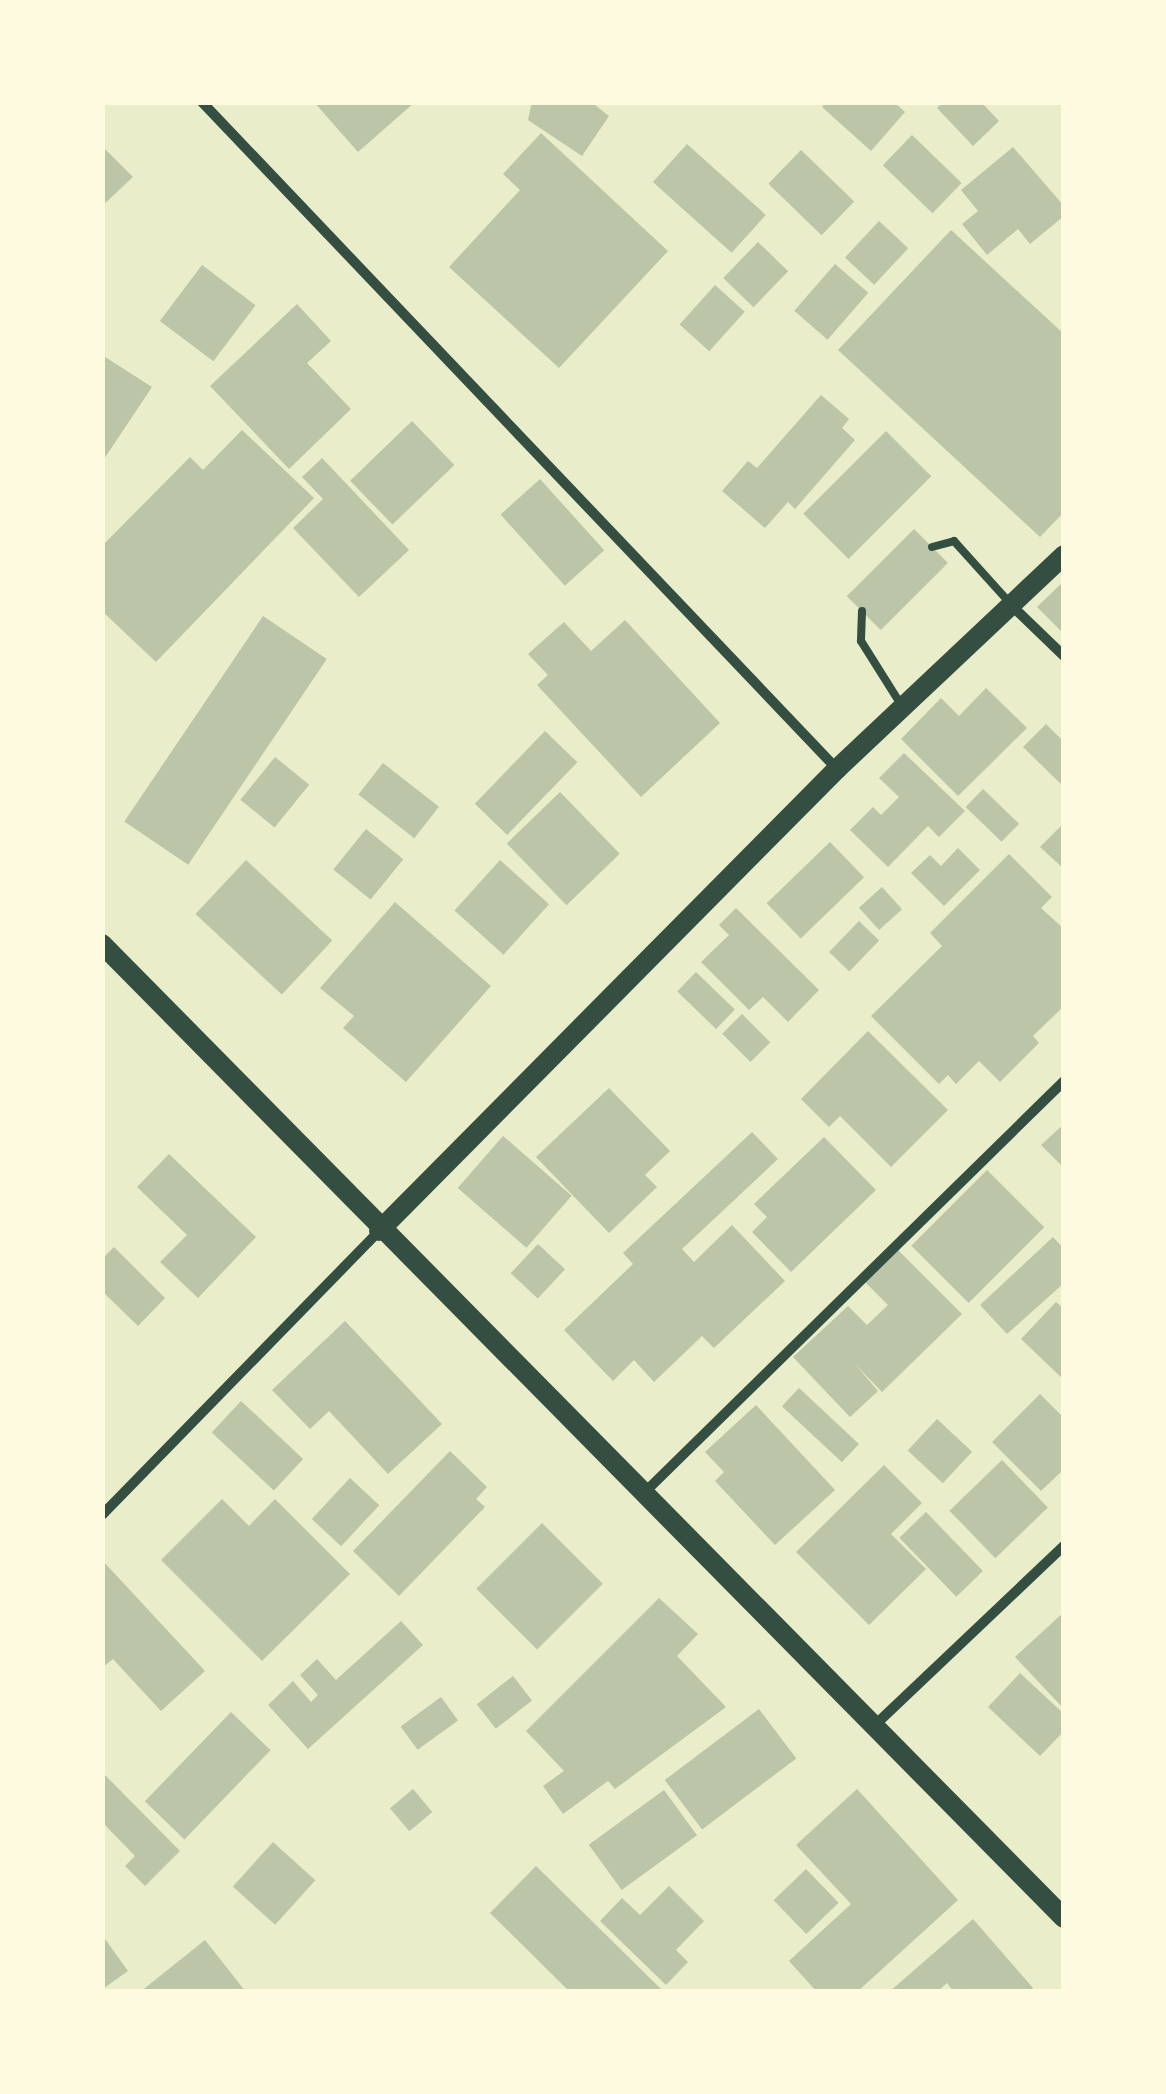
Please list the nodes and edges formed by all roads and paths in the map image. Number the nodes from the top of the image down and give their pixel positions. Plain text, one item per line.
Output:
1 (202, 102) edge
2 (932, 547) dead end
3 (1064, 555) edge
4 (1012, 605) junction
5 (862, 611) dead end
6 (1064, 656) edge
7 (903, 707) junction
8 (838, 769) junction
9 (102, 944) edge
10 (1064, 1081) edge
11 (379, 1231) junction
12 (642, 1494) junction
13 (102, 1515) edge
14 (1064, 1546) edge
15 (873, 1727) junction
16 (1064, 1918) edge

1 - 8 street
2 - 4 lane
3 - 4 main road
4 - 6 street
4 - 7 main road
5 - 7 lane
7 - 8 main road
8 - 11 main road
9 - 11 main road
10 - 12 street
11 - 12 main road
11 - 13 street
12 - 15 main road
14 - 15 street
15 - 16 main road

